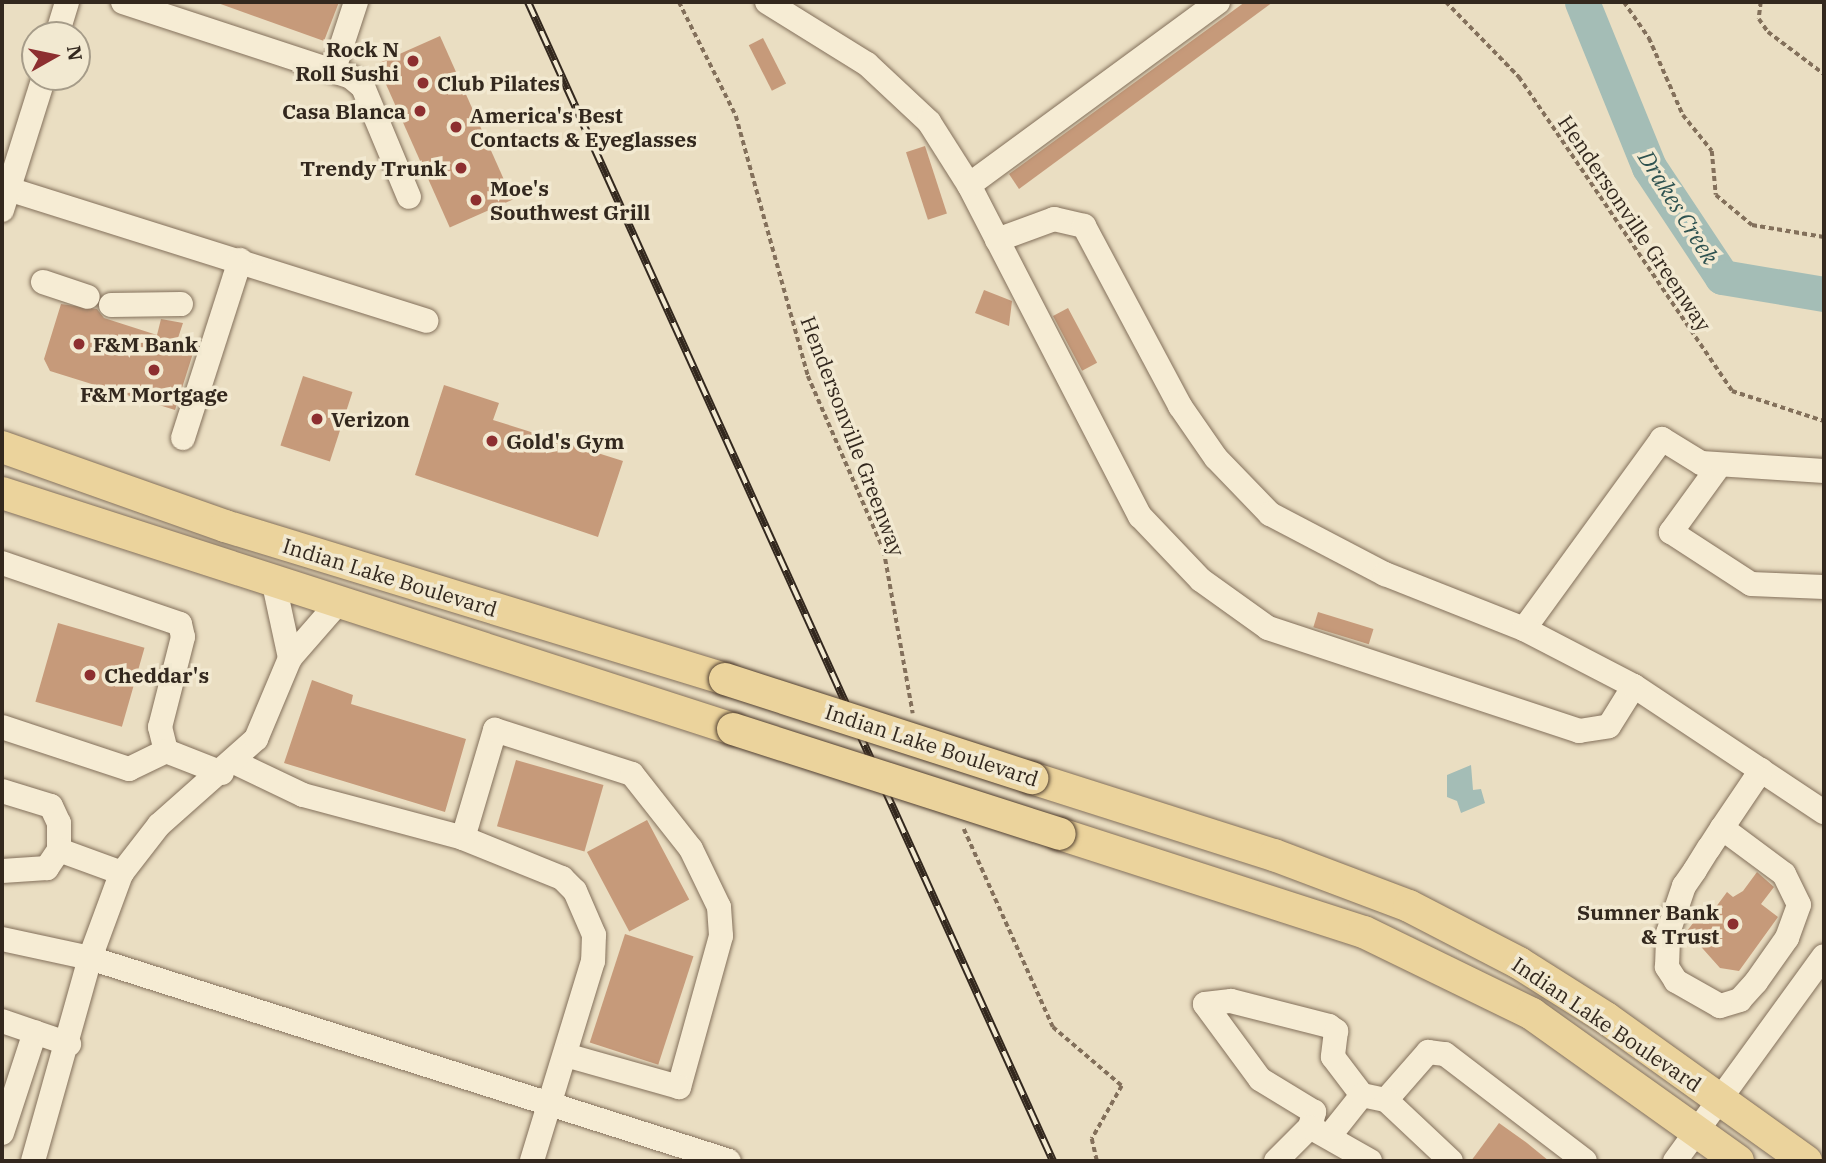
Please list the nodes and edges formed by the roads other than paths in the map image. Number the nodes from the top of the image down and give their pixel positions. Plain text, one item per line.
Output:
1 (67, 2) edge
2 (123, 2) edge
3 (356, 2) edge
4 (766, 2) edge
5 (1218, 2) edge
6 (61, 21) edge
7 (334, 69) junction
8 (39, 91) edge
9 (969, 185) junction
10 (4, 195) edge
11 (409, 197) dead end
12 (997, 240) junction
13 (240, 260) junction
14 (43, 282) dead end
15 (181, 304) dead end
16 (426, 321) dead end
17 (183, 438) dead end
18 (2, 447) edge
19 (1719, 466) junction
20 (1824, 471) edge
21 (2, 493) edge
22 (2, 563) edge
23 (274, 584) junction
24 (1824, 587) edge
25 (338, 603) junction
26 (1524, 629) junction
27 (290, 658) junction
28 (1634, 686) junction
29 (2, 727) edge
30 (166, 751) junction
31 (229, 768) junction
32 (1761, 770) junction
33 (2, 791) edge
34 (1824, 812) edge
35 (1722, 828) junction
36 (463, 838) junction
37 (59, 850) junction
38 (2, 871) edge
39 (122, 873) junction
40 (2, 939) edge
41 (1824, 956) edge
42 (90, 958) junction
43 (2, 1021) edge
44 (35, 1032) junction
45 (69, 1044) junction
46 (565, 1055) junction
47 (1362, 1094) junction
48 (1718, 1099) junction
49 (1386, 1100) junction
50 (549, 1107) junction
51 (1321, 1130) junction
52 (1696, 1130) junction
53 (2, 1133) edge
54 (33, 1161) edge
55 (532, 1161) edge
56 (729, 1161) edge
57 (1276, 1161) edge
58 (1370, 1161) edge
59 (1451, 1161) edge
60 (1585, 1161) edge
61 (1675, 1161) edge
62 (1738, 1161) edge
63 (1806, 1161) edge

1 - 6 street
2 - 7 street
3 - 7 street
4 - 9 street
5 - 9 street
7 - 11 street
8 - 10 street
9 - 12 street
10 - 13 street
12 - 26 street
12 - 28 street
13 - 16 street
13 - 17 street
14 - 15 street
18 - 48 main road, Indian Lake Boulevard, bridge
19 - 20 street
19 - 24 street
19 - 26 street
21 - 23 main road, Indian Lake Boulevard
22 - 30 street
23 - 25 main road, Indian Lake Boulevard
23 - 27 street
25 - 27 street
25 - 52 main road, Indian Lake Boulevard, bridge
26 - 28 street
27 - 31 street
28 - 32 street
29 - 30 street
30 - 31 street
31 - 36 street
31 - 39 street
32 - 34 street
32 - 35 street
33 - 37 street
35 - 35 street
36 - 46 street
36 - 46 street
37 - 38 street
37 - 39 street
39 - 42 street
40 - 42 street
41 - 48 street
42 - 45 street
42 - 50 street
43 - 44 street
44 - 45 street
44 - 53 street
45 - 54 street
46 - 50 street
47 - 49 street
47 - 51 street
47 - 51 street
48 - 52 street
48 - 63 main road, Indian Lake Boulevard
49 - 59 street
49 - 60 street
50 - 55 street
50 - 56 street
51 - 57 street
51 - 58 street
52 - 61 street
52 - 62 main road, Indian Lake Boulevard

